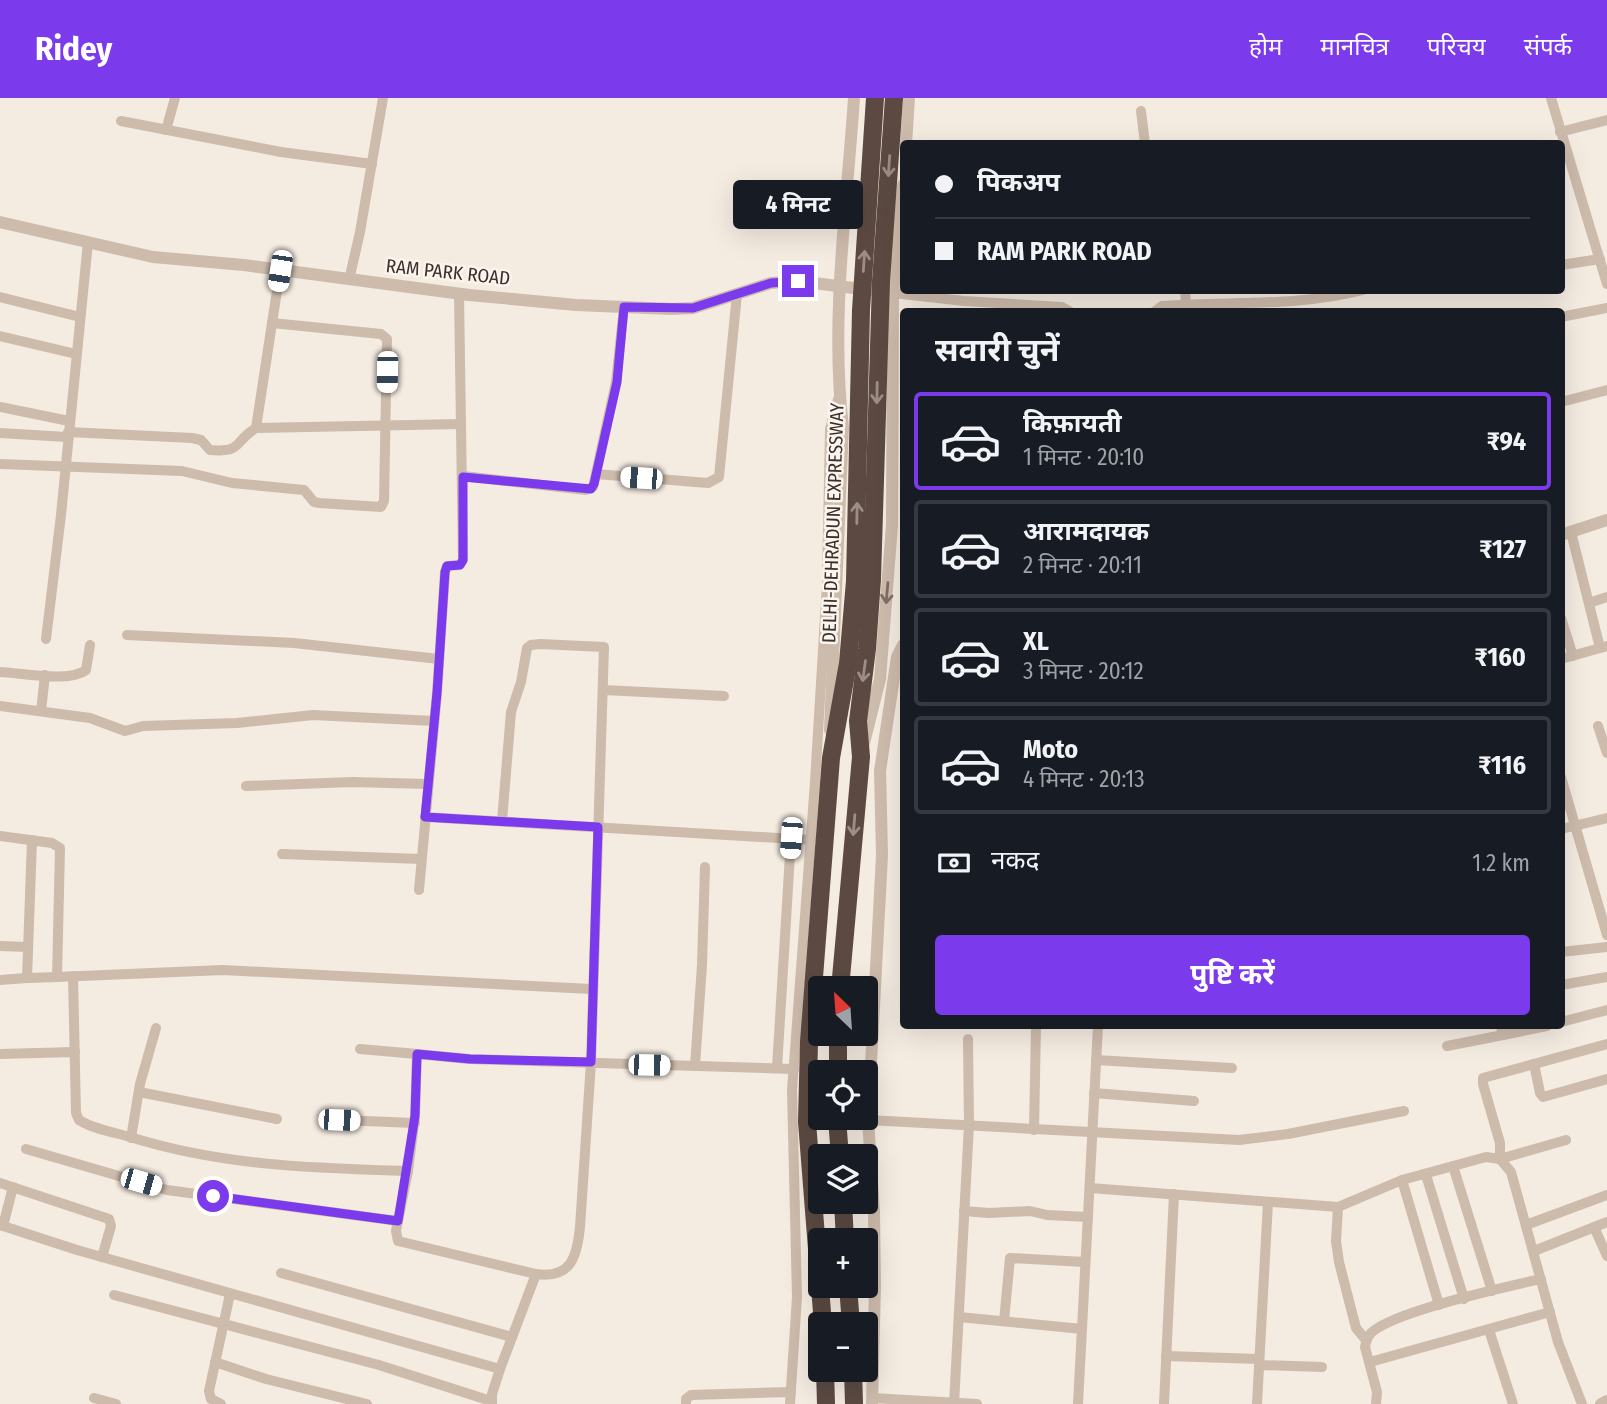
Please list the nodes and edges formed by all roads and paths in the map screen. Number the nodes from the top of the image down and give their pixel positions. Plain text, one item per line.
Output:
1 (175, 98) edge
2 (383, 98) edge
3 (854, 98) edge
4 (875, 98) edge
5 (894, 98) edge
6 (909, 98) edge
7 (1551, 98) edge
8 (1141, 111) dead end
9 (1607, 120) edge
10 (121, 121) dead end
11 (166, 130) junction
12 (1560, 132) junction
13 (906, 140) edge
14 (1145, 140) edge
15 (1563, 140) edge
16 (1565, 148) edge
17 (372, 164) junction
18 (900, 217) edge
19 (0, 222) edge
20 (88, 242) junction
21 (1600, 259) junction
22 (1565, 264) edge
23 (280, 271) junction
24 (349, 280) junction
25 (1607, 284) edge
26 (840, 285) junction
27 (893, 293) junction
28 (459, 294) junction
29 (737, 294) junction
30 (900, 294) edge
31 (905, 294) edge
32 (1185, 294) edge
33 (1347, 294) edge
34 (0, 298) edge
35 (1186, 304) junction
36 (624, 307) junction
37 (1064, 308) edge
38 (1159, 308) edge
39 (1607, 308) edge
40 (1565, 316) edge
41 (80, 317) junction
42 (272, 323) junction
43 (0, 336) edge
44 (76, 354) junction
45 (1607, 390) edge
46 (839, 395) junction
47 (1565, 401) edge
48 (0, 407) edge
49 (69, 421) junction
50 (461, 424) junction
51 (386, 425) junction
52 (256, 428) junction
53 (0, 433) edge
54 (68, 435) junction
55 (892, 444) junction
56 (900, 461) edge
57 (0, 464) edge
58 (65, 468) junction
59 (596, 474) junction
60 (463, 477) junction
61 (1607, 520) edge
62 (1566, 533) edge
63 (864, 580) junction
64 (1607, 597) edge
65 (1589, 603) junction
66 (1565, 631) edge
67 (127, 635) dead end
68 (46, 639) dead end
69 (90, 645) dead end
70 (1604, 647) edge
71 (900, 651) edge
72 (1573, 656) junction
73 (1565, 658) edge
74 (439, 659) junction
75 (0, 672) edge
76 (45, 675) junction
77 (604, 690) junction
78 (724, 696) dead end
79 (0, 706) edge
80 (41, 711) junction
81 (434, 721) junction
82 (1598, 726) dead end
83 (1607, 753) edge
84 (861, 757) junction
85 (831, 758) junction
86 (428, 784) junction
87 (246, 786) dead end
88 (1565, 790) edge
89 (425, 817) junction
90 (1607, 818) edge
91 (502, 821) junction
92 (1576, 825) junction
93 (598, 827) junction
94 (1565, 828) edge
95 (0, 836) edge
96 (791, 838) junction
97 (32, 840) junction
98 (811, 840) junction
99 (282, 854) dead end
100 (421, 859) junction
101 (705, 867) dead end
102 (419, 890) dead end
103 (1607, 935) edge
104 (0, 946) edge
105 (29, 947) junction
106 (1607, 947) edge
107 (1565, 952) edge
108 (73, 976) junction
109 (841, 976) edge
110 (57, 977) junction
111 (1607, 977) edge
112 (27, 978) junction
113 (0, 980) edge
114 (1565, 984) edge
115 (592, 989) junction
116 (1607, 1010) edge
117 (1565, 1021) edge
118 (156, 1028) dead end
119 (1036, 1029) edge
120 (1098, 1029) edge
121 (1502, 1030) edge
122 (968, 1039) dead end
123 (1607, 1044) edge
124 (1447, 1046) dead end
125 (360, 1049) dead end
126 (75, 1052) junction
127 (0, 1054) edge
128 (417, 1054) junction
129 (871, 1060) edge
130 (1096, 1060) junction
131 (591, 1062) junction
132 (1534, 1064) junction
133 (695, 1066) junction
134 (777, 1068) junction
135 (1232, 1068) dead end
136 (794, 1069) junction
137 (1607, 1079) edge
138 (139, 1092) junction
139 (1094, 1093) junction
140 (1194, 1101) dead end
141 (1404, 1111) dead end
142 (277, 1119) dead end
143 (339, 1120) dead end
144 (878, 1120) edge
145 (415, 1123) junction
146 (969, 1125) junction
147 (869, 1130) edge
148 (1034, 1130) junction
149 (1091, 1133) junction
150 (131, 1138) junction
151 (1566, 1140) dead end
152 (26, 1149) dead end
153 (1500, 1158) junction
154 (1453, 1166) junction
155 (408, 1171) junction
156 (1426, 1175) junction
157 (1402, 1180) junction
158 (0, 1183) edge
159 (13, 1187) junction
160 (1090, 1188) junction
161 (1174, 1194) junction
162 (1607, 1195) edge
163 (1268, 1202) junction
164 (1338, 1207) junction
165 (964, 1211) junction
166 (1088, 1217) junction
167 (398, 1221) junction
168 (1607, 1222) edge
169 (1526, 1225) junction
170 (1, 1226) edge
171 (1594, 1227) junction
172 (1534, 1251) junction
173 (1607, 1256) edge
174 (102, 1257) junction
175 (1085, 1262) junction
176 (281, 1273) dead end
177 (536, 1274) junction
178 (1541, 1279) junction
179 (1492, 1291) junction
180 (230, 1294) junction
181 (114, 1295) dead end
182 (1464, 1299) junction
183 (1439, 1305) junction
184 (822, 1312) edge
185 (1550, 1312) junction
186 (959, 1317) junction
187 (1004, 1321) junction
188 (224, 1324) junction
189 (1082, 1329) junction
190 (1489, 1330) junction
191 (512, 1337) junction
192 (1366, 1340) junction
193 (1167, 1356) junction
194 (215, 1362) junction
195 (1259, 1362) junction
196 (1370, 1362) junction
197 (1322, 1367) dead end
198 (499, 1368) junction
199 (825, 1382) edge
200 (853, 1382) edge
201 (791, 1392) junction
202 (94, 1398) dead end
203 (872, 1401) edge
204 (1607, 1401) edge
205 (210, 1402) edge
206 (491, 1403) edge
207 (954, 1403) edge
208 (116, 1404) edge
209 (221, 1404) edge
210 (367, 1404) edge
211 (686, 1404) edge
212 (790, 1404) edge
213 (826, 1404) edge
214 (854, 1404) edge
215 (977, 1404) edge
216 (1078, 1404) edge
217 (1164, 1404) edge
218 (1257, 1404) edge
219 (1376, 1404) edge
220 (1513, 1404) edge
221 (1582, 1404) edge
222 (1601, 1404) edge

1 - 11 street
2 - 17 street
3 - 26 street
63 -> 4 highway, DELHI-DEHRADUN EXPRESSWAY, bridge
5 -> 63 highway, DELHI-DEHRADUN EXPRESSWAY, bridge
6 - 13 street
7 - 12 street
8 - 14 street
9 - 12 street
10 - 11 street
11 - 17 street
12 - 15 street
16 - 21 street
17 - 24 street
18 - 27 street
19 - 20 street, RAM PARK ROAD
20 - 23 street, RAM PARK ROAD
20 - 41 street
21 - 22 street
21 - 25 street
23 - 24 street, RAM PARK ROAD
23 - 42 street
24 - 28 street, RAM PARK ROAD
26 - 27 street, RAM PARK ROAD
26 - 29 street, RAM PARK ROAD
26 - 46 street
27 - 30 street
27 - 55 street
28 - 36 street, RAM PARK ROAD
28 - 50 street
29 - 36 street, RAM PARK ROAD
29 - 59 street
31 - 37 street
32 - 35 street
33 - 35 street
34 - 41 street
35 - 38 street
36 - 59 street
39 - 40 street
41 - 44 street
42 - 51 street
42 - 52 street
43 - 44 street
44 - 49 street
45 - 47 street
46 - 85 street
46 - 98 street
48 - 49 street
49 - 54 street
50 - 51 street
50 - 60 street
51 - 52 street
51 - 58 street
52 - 54 street
53 - 54 street
54 - 58 street
55 - 56 street
55 -> 84 street
57 - 58 street
58 - 68 street
59 - 60 street
60 - 74 street
61 - 62 street
62 - 65 street
63 -> 84 highway, DELHI-DEHRADUN EXPRESSWAY
63 - 85 highway, DELHI-DEHRADUN EXPRESSWAY
64 - 65 street
65 - 70 street
66 - 72 street
67 - 74 street
69 - 76 street
70 - 72 street
71 - 129 street
72 - 73 street
74 - 81 street
75 - 76 street
76 - 80 street
77 - 78 street
77 - 91 street
77 - 93 street
79 - 80 street
80 - 81 street
81 - 86 street
82 - 83 street
84 -> 109 highway, DELHI-DEHRADUN EXPRESSWAY
85 - 184 highway, DELHI-DEHRADUN EXPRESSWAY
86 - 87 street
86 - 89 street
88 - 92 street
89 - 91 street
89 - 100 street
90 - 92 street
91 - 93 street
92 - 94 street
92 - 103 street
93 - 96 street
93 - 115 street
95 - 97 street
96 - 98 street
96 - 134 street
97 - 105 street
97 - 110 street
98 - 136 street
99 - 100 street
100 - 102 street
101 - 133 street
104 - 105 street
105 - 112 street
106 - 107 street
108 - 110 street
108 - 115 street
108 - 126 street
110 - 112 street
111 - 114 street
112 - 113 street
115 - 131 street
116 - 117 street
118 - 138 street
119 - 148 street
120 - 130 street
121 - 124 street
122 - 146 street
123 - 132 street
125 - 128 street
126 - 127 street
126 - 150 street
128 - 131 street
128 - 145 street
130 - 135 street
130 - 139 street
131 - 133 street
131 - 177 street
132 - 137 street
132 - 153 street
133 - 134 street
134 - 136 street
136 - 201 street
138 - 142 street
138 - 150 street
139 - 140 street
139 - 149 street
141 - 149 street
143 - 145 street
144 - 146 street
145 - 155 street
146 - 148 street
146 - 165 street
147 - 203 street
148 - 149 street
149 - 160 street
150 - 155 street
151 - 153 street
152 - 167 street
153 - 154 street
153 - 169 street
154 - 156 street
154 - 179 street
155 - 167 street
156 - 157 street
156 - 182 street
157 - 164 street
157 - 183 street
158 - 159 street
159 - 170 street
159 - 174 street
160 - 161 street
160 - 166 street
161 - 163 street
161 - 193 street
162 - 169 street
163 - 164 street
163 - 195 street
164 - 192 street
165 - 166 street
165 - 186 street
166 - 175 street
167 - 177 street
168 - 171 street
169 - 172 street
170 - 174 street
171 - 172 street
171 - 173 street
172 - 178 street
174 - 180 street
175 - 187 street
175 - 189 street
176 - 191 street
177 - 191 street
178 - 179 street
178 - 185 street
179 - 182 street
180 - 188 street
180 - 198 street
181 - 188 street
182 - 183 street
183 - 192 street
185 - 190 street
185 - 221 street
186 - 187 street
186 - 207 street
187 - 189 street
188 - 194 street
188 - 206 street
189 - 216 street
190 - 196 street
190 - 220 street
191 - 198 street
192 - 196 street
193 - 195 street
193 - 217 street
194 - 205 street
194 - 210 street
195 - 197 street
195 - 218 street
196 - 219 street
198 - 206 street
199 - 213 highway
200 - 214 highway
201 - 211 street
201 - 212 street
202 - 208 street
203 - 207 street
204 - 222 street
205 - 209 street
207 - 215 street

